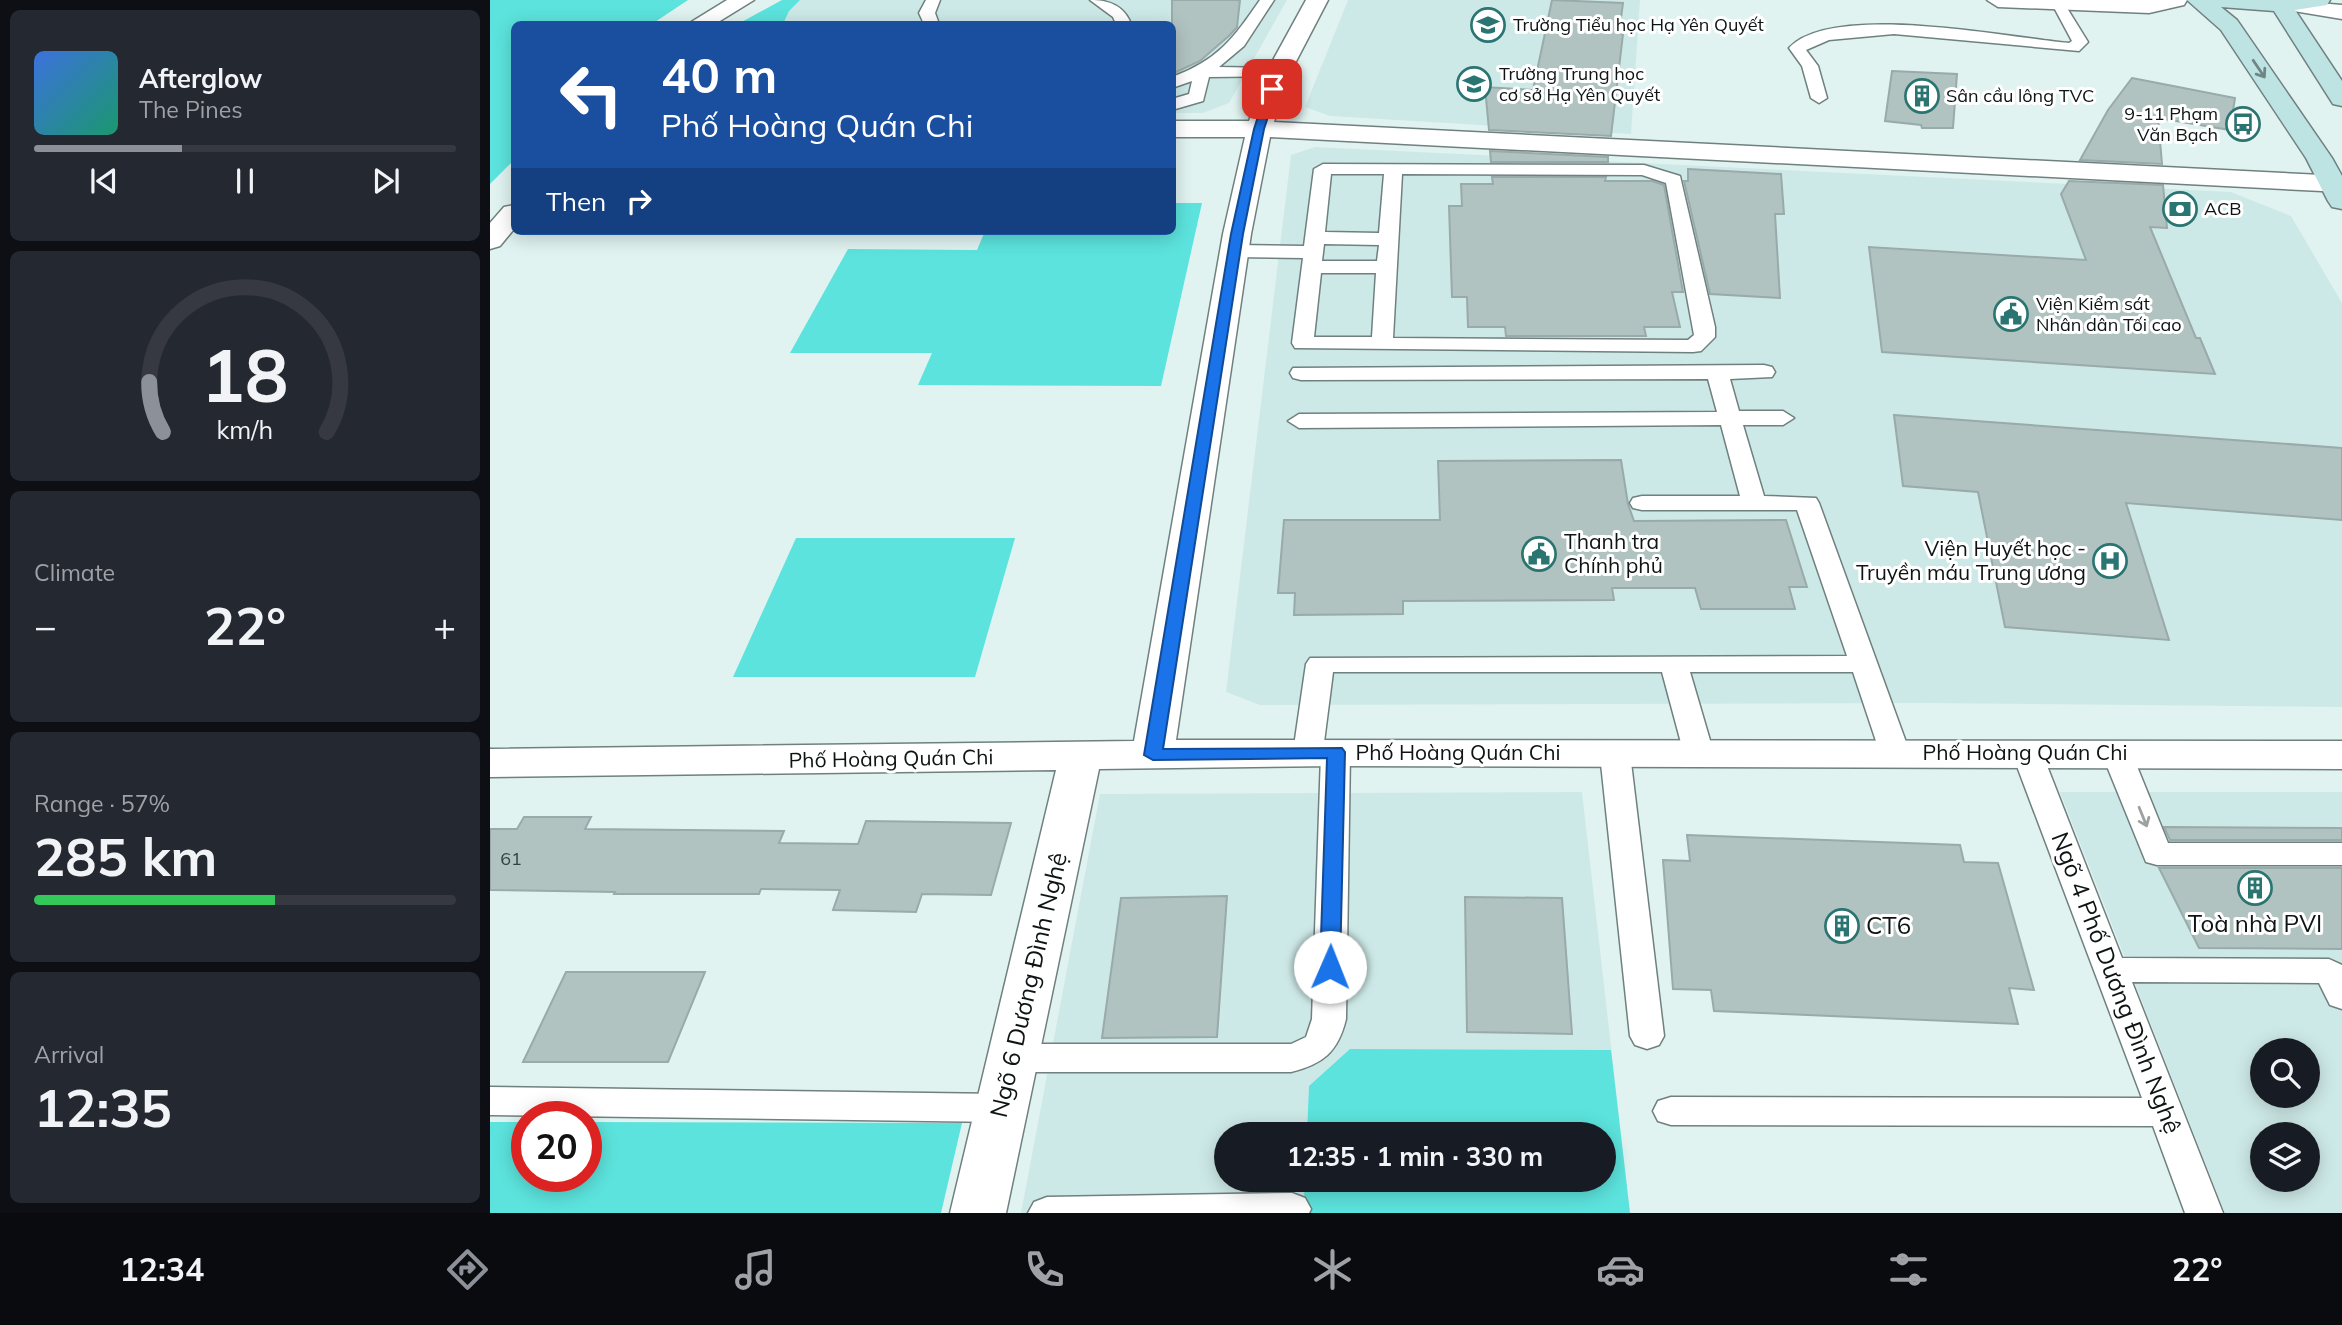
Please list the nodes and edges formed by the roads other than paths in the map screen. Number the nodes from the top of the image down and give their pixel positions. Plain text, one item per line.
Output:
1 (743, 0) edge
2 (933, 0) edge
3 (1097, 0) edge
4 (1267, 0) edge
5 (1317, 0) edge
6 (1998, 0) edge
7 (2176, 0) edge
8 (2199, 0) edge
9 (2208, 0) edge
10 (2319, 0) edge
11 (2057, 1) edge
12 (2286, 5) junction
13 (2342, 12) edge
14 (704, 21) edge
15 (931, 21) edge
16 (1122, 21) edge
17 (2229, 25) junction
18 (2294, 27) junction
19 (1202, 72) junction
20 (1278, 73) junction
21 (1176, 82) edge
22 (2341, 97) edge
23 (1819, 98) dead end
24 (1176, 104) edge
25 (1176, 129) edge
26 (1259, 129) junction
27 (1393, 169) junction
28 (2339, 189) edge
29 (511, 216) edge
30 (1387, 239) junction
31 (490, 240) edge
32 (1234, 251) junction
33 (1313, 252) junction
34 (1386, 267) junction
35 (1382, 344) junction
36 (1717, 372) junction
37 (1764, 372) dead end
38 (1301, 373) dead end
39 (1730, 418) junction
40 (1783, 418) dead end
41 (1299, 421) dead end
42 (1642, 503) dead end
43 (1754, 503) junction
44 (1674, 664) junction
45 (1864, 664) junction
46 (1322, 752) junction
47 (1895, 753) junction
48 (2027, 753) junction
49 (1615, 754) junction
50 (1699, 754) junction
51 (2117, 754) junction
52 (1153, 755) junction
53 (2342, 755) edge
54 (1080, 757) junction
55 (490, 763) edge
56 (2342, 854) edge
57 (2111, 970) junction
58 (2342, 996) edge
59 (1647, 1036) dead end
60 (1012, 1058) junction
61 (490, 1101) edge
62 (1001, 1108) junction
63 (1671, 1111) dead end
64 (2165, 1112) junction
65 (1292, 1209) dead end
66 (978, 1213) edge
67 (1048, 1213) edge
68 (2204, 1213) edge

1 - 14 street
2 - 15 lane
3 - 16 lane
4 - 19 lane
5 - 20 street
6 - 11 street
7 - 11 street
8 - 17 main road
9 - 12 main road
10 - 12 main road
11 - 23 lane
12 - 13 street
12 - 18 main road
17 - 18 main road
17 -> 28 main road
18 - 22 main road
19 - 20 lane
19 - 21 lane
19 - 24 lane
20 - 26 street
25 - 26 street
26 - 28 street
26 - 32 street
27 - 30 lane
27 - 33 lane
27 - 35 lane
29 - 31 street
30 - 33 lane
30 - 34 lane
32 - 33 lane
32 - 52 street
33 - 34 lane
33 - 35 lane
34 - 35 lane
36 - 37 lane
36 - 38 lane
36 - 39 lane
39 - 40 lane
39 - 41 lane
39 - 43 lane
42 - 43 lane
43 - 45 lane
44 - 45 lane
44 - 46 lane
44 - 50 lane
45 - 47 lane
46 - 49 street, Phố Hoàng Quán Chi
46 - 52 street, Phố Hoàng Quán Chi
46 - 60 lane
47 - 48 street, Phố Hoàng Quán Chi
47 - 50 street, Phố Hoàng Quán Chi
48 - 51 street, Phố Hoàng Quán Chi
48 - 57 lane, Ngõ 4 Phố Dương Đình Nghệ
49 - 50 street, Phố Hoàng Quán Chi
49 - 59 lane
51 - 53 street, Phố Hoàng Quán Chi
51 -> 56 lane
52 - 54 street, Phố Hoàng Quán Chi
54 - 55 street, Phố Hoàng Quán Chi
54 - 60 street, Ngõ 6 Dương Đình Nghệ
57 - 58 lane
57 - 64 lane, Ngõ 4 Phố Dương Đình Nghệ
60 - 62 street, Ngõ 6 Dương Đình Nghệ
61 - 62 lane
62 - 66 street, Ngõ 6 Dương Đình Nghệ
63 - 64 lane
64 - 68 lane, Ngõ 4 Phố Dương Đình Nghệ
65 - 67 lane

